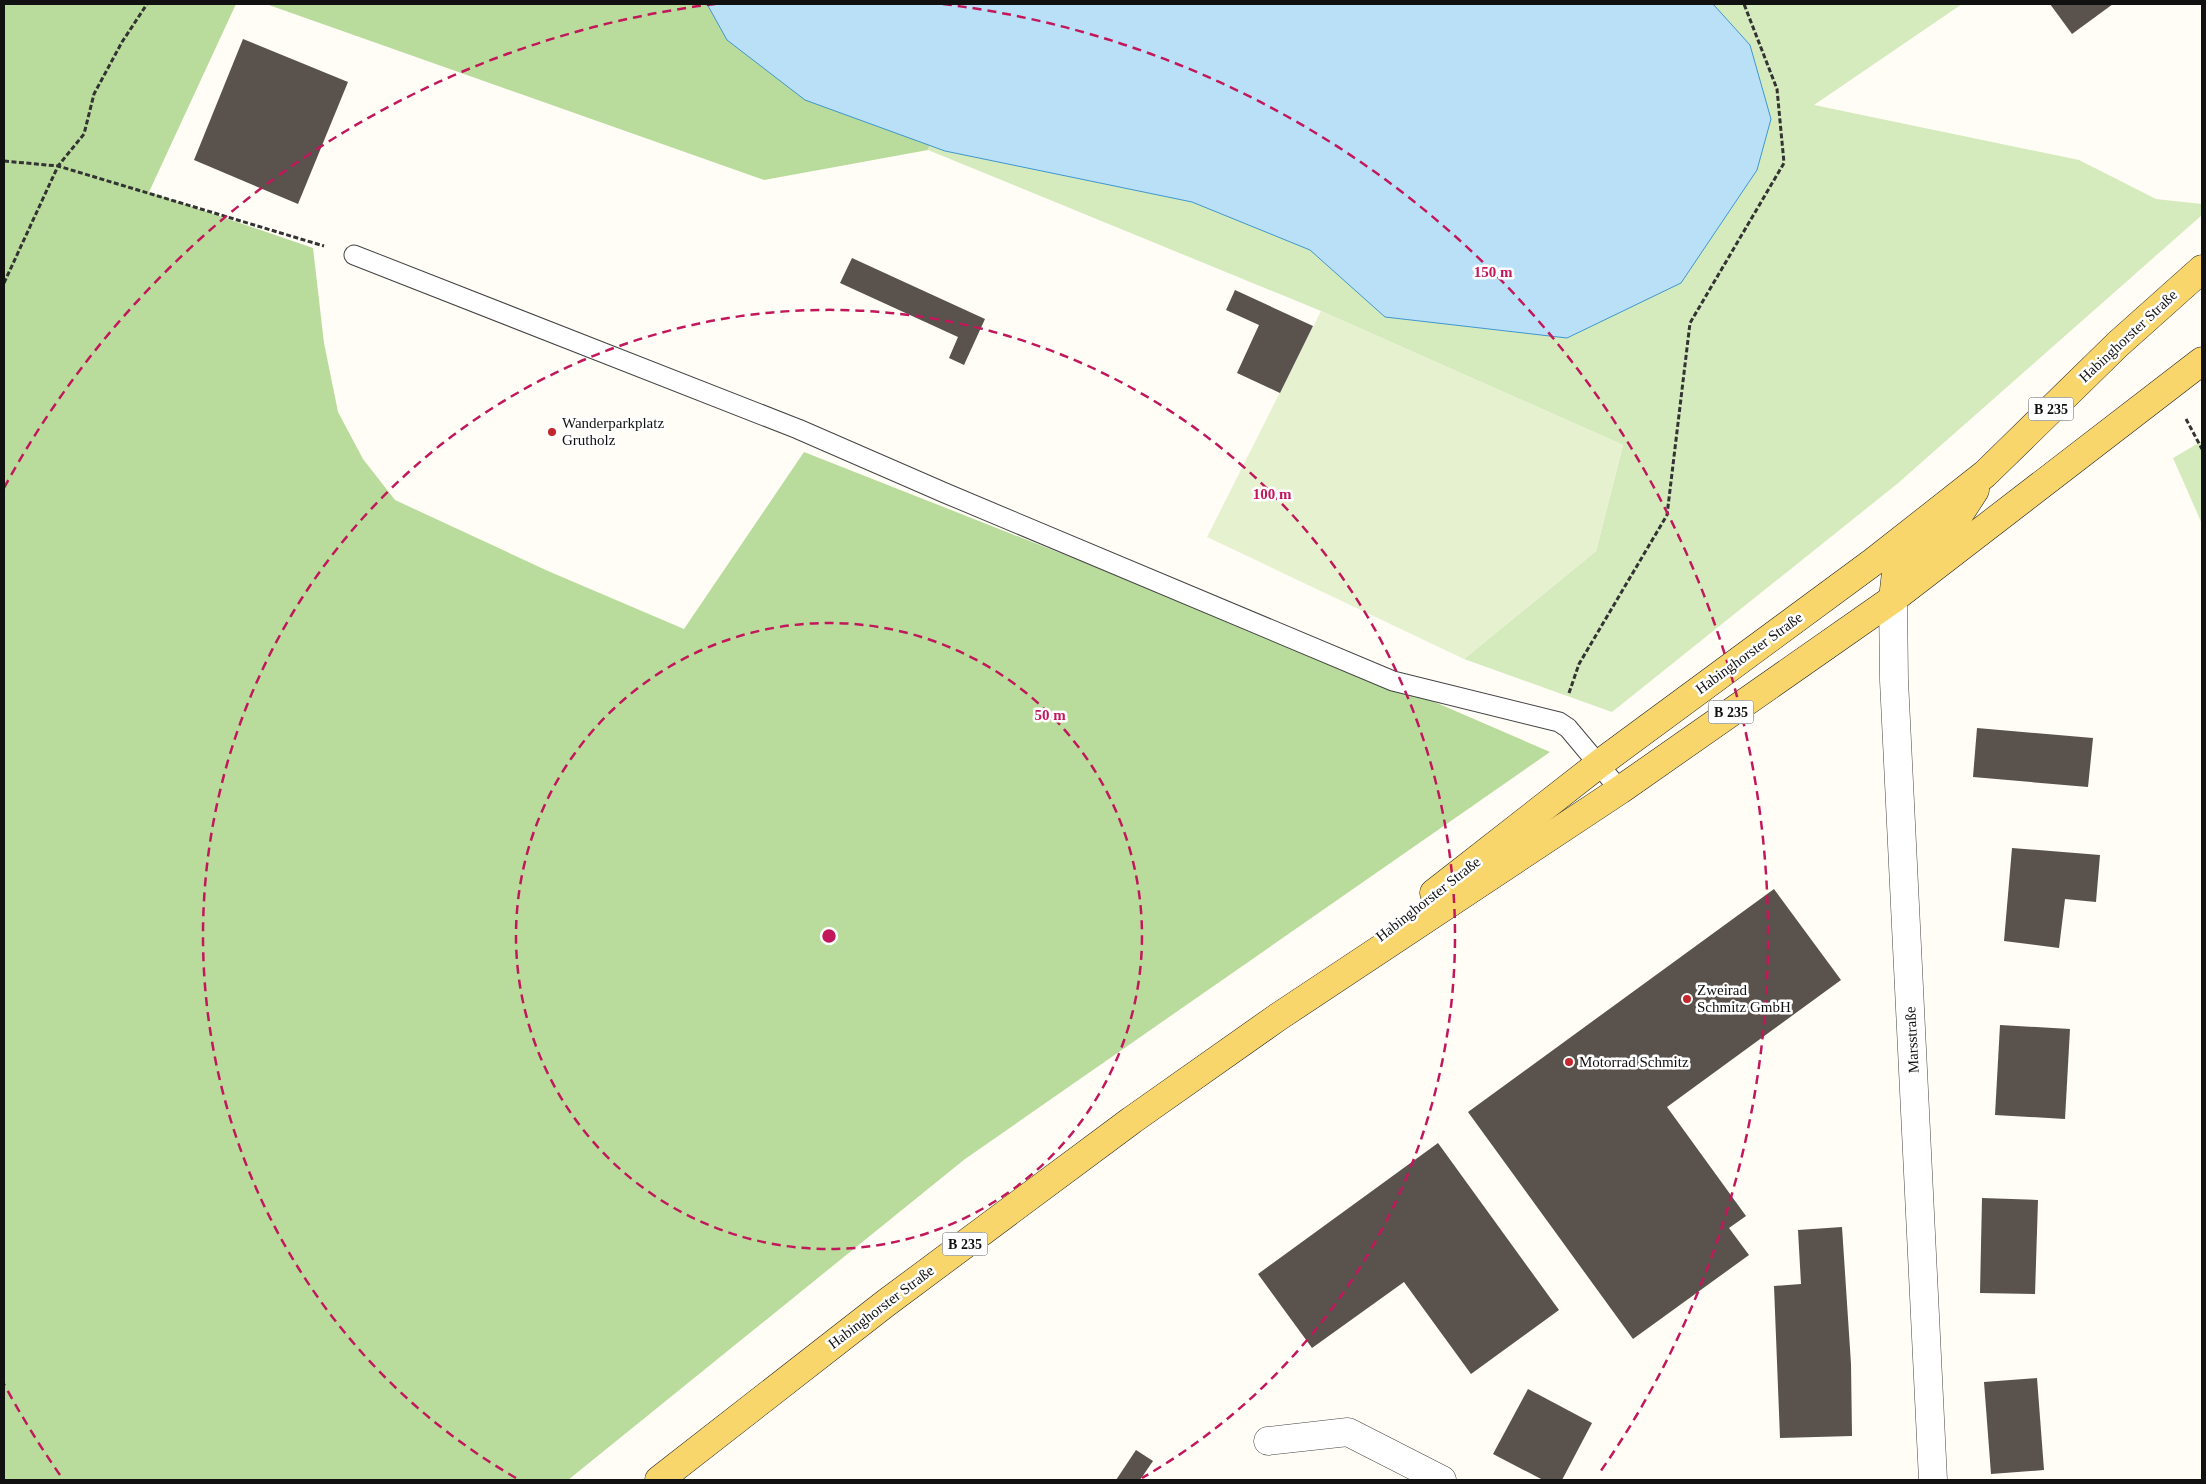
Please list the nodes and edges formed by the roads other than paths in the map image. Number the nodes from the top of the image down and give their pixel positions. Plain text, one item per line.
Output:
1 (354, 255) road end
2 (2202, 268) edge
3 (2202, 360) edge
4 (1985, 474) junction
5 (1893, 599) junction
6 (1599, 764) junction
7 (1620, 790) junction
8 (1278, 1017) junction
9 (1268, 1441) dead end
10 (659, 1480) edge
11 (1442, 1480) edge
12 (1933, 1480) edge

1 - 6 lane
2 - 4 main road, Habinghorster Straße / B 235
3 - 5 main road, Habinghorster Straße / B 235
4 - 5 main road
4 - 6 main road, Habinghorster Straße / B 235
5 - 7 main road, Habinghorster Straße / B 235
5 - 12 street, Marsstraße
6 - 7 lane
6 - 8 main road, Habinghorster Straße / B 235
7 - 8 main road, Habinghorster Straße / B 235
8 - 10 main road, Habinghorster Straße / B 235
9 - 11 street

